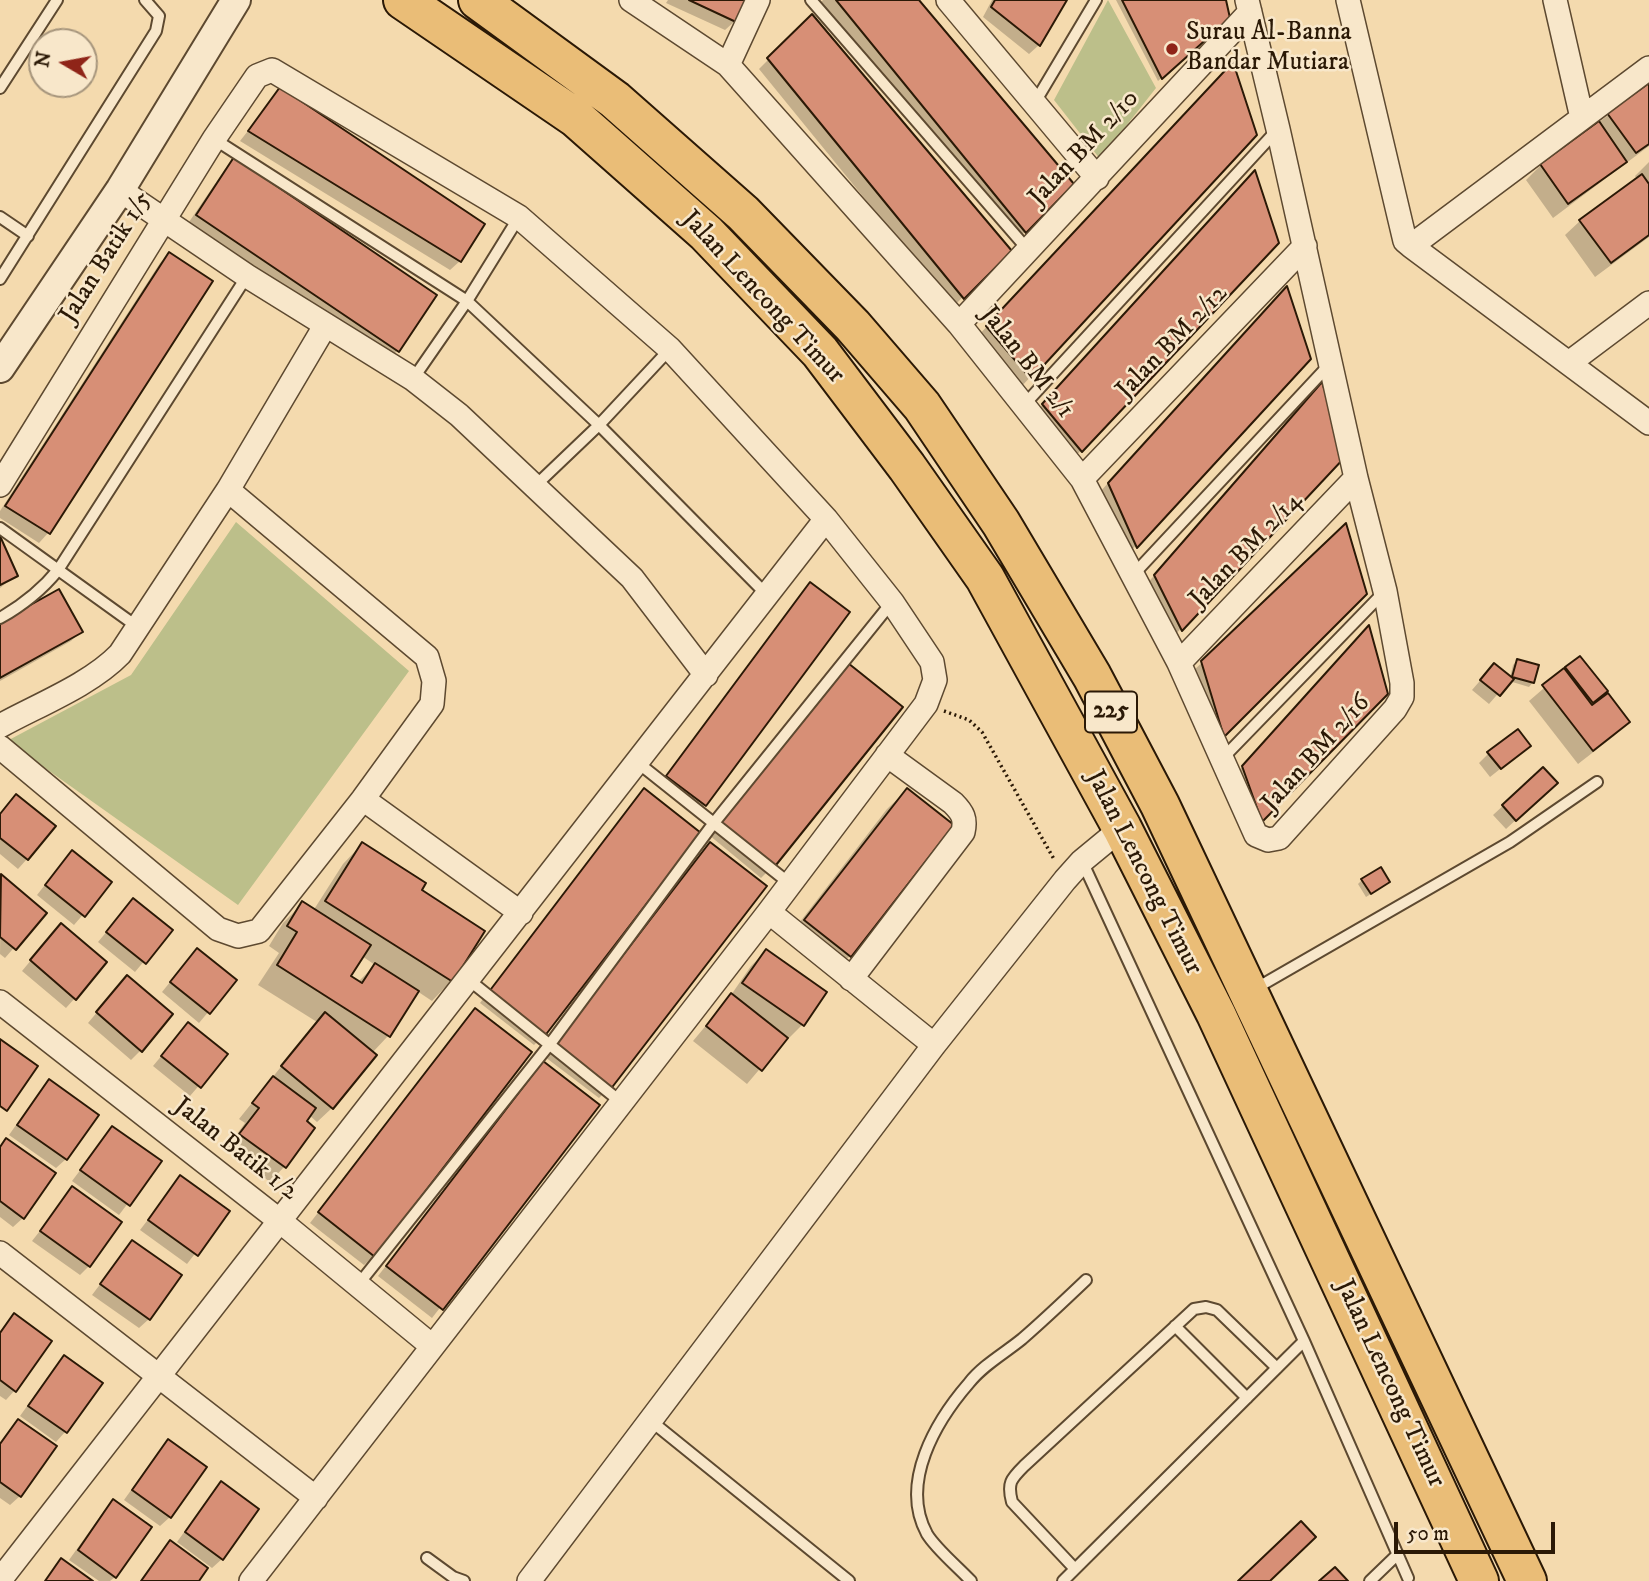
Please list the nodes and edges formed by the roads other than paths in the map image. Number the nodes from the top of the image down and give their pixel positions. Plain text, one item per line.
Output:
1 (57, 0) edge
2 (145, 0) edge
3 (236, 0) edge
4 (403, 0) edge
5 (478, 0) edge
6 (631, 0) edge
7 (758, 0) edge
8 (811, 0) edge
9 (947, 0) edge
10 (1096, 0) edge
11 (1348, 0) edge
12 (1555, 0) edge
13 (653, 6) edge
14 (1248, 6) edge
15 (968, 9) edge
16 (728, 65) junction
17 (1649, 68) edge
18 (0, 88) edge
19 (1034, 104) junction
20 (1582, 118) junction
21 (1278, 129) junction
22 (214, 139) junction
23 (1097, 178) junction
24 (120, 190) junction
25 (0, 217) edge
26 (519, 217) junction
27 (163, 219) junction
28 (28, 236) junction
29 (1305, 246) junction
30 (1410, 246) junction
31 (1029, 251) junction
32 (247, 276) junction
33 (0, 279) edge
34 (467, 301) junction
35 (1649, 303) edge
36 (959, 324) junction
37 (325, 326) junction
38 (670, 349) junction
39 (1569, 363) junction
40 (1330, 364) junction
41 (0, 368) edge
42 (413, 379) junction
43 (1024, 405) junction
44 (1649, 423) edge
45 (599, 425) junction
46 (1356, 478) junction
47 (1082, 480) junction
48 (0, 485) edge
49 (534, 487) junction
50 (228, 490) junction
51 (826, 519) junction
52 (0, 528) edge
53 (58, 570) junction
54 (1133, 575) junction
55 (1385, 591) junction
56 (768, 595) junction
57 (892, 602) junction
58 (0, 618) edge
59 (139, 628) junction
60 (1179, 663) junction
61 (706, 675) junction
62 (0, 726) edge
63 (0, 747) edge
64 (887, 755) junction
65 (1222, 759) junction
66 (638, 762) junction
67 (1597, 782) dead end
68 (363, 799) junction
69 (713, 824) junction
70 (1122, 828) junction
71 (1268, 840) joint
72 (1082, 861) junction
73 (789, 883) junction
74 (769, 912) junction
75 (521, 914) junction
76 (851, 979) junction
77 (469, 980) junction
78 (1247, 993) junction
79 (0, 1002) edge
80 (550, 1044) junction
81 (934, 1045) junction
82 (621, 1102) junction
83 (280, 1220) junction
84 (2, 1259) edge
85 (1086, 1280) dead end
86 (358, 1285) junction
87 (1175, 1326) junction
88 (1304, 1341) junction
89 (432, 1346) junction
90 (1277, 1367) junction
91 (160, 1376) junction
92 (1247, 1398) junction
93 (651, 1421) junction
94 (316, 1498) junction
95 (1398, 1554) junction
96 (427, 1558) dead end
97 (1075, 1569) junction
98 (1408, 1578) dead end
99 (0, 1580) edge
100 (251, 1581) edge
101 (464, 1581) edge
102 (529, 1581) edge
103 (849, 1581) edge
104 (971, 1581) edge
105 (1063, 1581) edge
106 (1370, 1581) edge
107 (1479, 1581) edge
108 (1527, 1581) edge

1 - 18 lane
2 - 28 lane
3 - 24 street
4 - 70 highway, Jalan Lencong Timur / 225
5 - 78 highway, Jalan Lencong Timur / 225
6 - 13 street, Jalan BM 2/1
7 - 16 street
8 - 31 lane
9 - 15 street
10 - 19 lane
11 - 30 street
12 - 20 street
13 - 16 street, Jalan BM 2/1
14 - 21 street
14 - 23 street, Jalan BM 2/10
15 - 19 street
16 - 36 street, Jalan BM 2/1
17 - 20 street
19 - 23 street
20 - 30 street
21 - 29 street
21 - 43 lane
22 - 26 street, Jalan Batik 1/5
22 - 27 street, Jalan Batik 1/5
22 - 34 lane
23 - 31 street, Jalan BM 2/10
24 - 27 street
24 - 41 street
25 - 28 lane
26 - 34 lane
26 - 38 street
27 - 32 street
27 - 48 street, Jalan Batik 1/5
28 - 33 lane
29 - 40 street
29 - 47 street, Jalan BM 2/12
30 - 39 street
31 - 36 street, Jalan BM 2/10
32 - 37 street
32 - 53 lane
34 - 42 lane
34 - 45 lane
35 - 39 street
36 - 43 street, Jalan BM 2/1
37 - 42 street
37 - 50 street
38 - 45 lane
38 - 51 street
39 - 44 street
40 - 46 street
40 - 54 lane
42 - 49 street
43 - 47 street, Jalan BM 2/1
45 - 49 lane
45 - 56 lane
46 - 55 street
46 - 60 street, Jalan BM 2/14
47 - 54 street, Jalan BM 2/1
49 - 61 street
50 - 59 street
50 - 68 street
51 - 56 street
51 - 57 street
52 - 53 lane
53 - 58 lane
53 - 59 lane
54 - 60 street, Jalan BM 2/1
55 - 65 lane
55 - 71 street, Jalan BM 2/16
56 - 61 street
57 - 64 street
57 - 69 lane
59 - 62 street
60 - 65 street, Jalan BM 2/1
61 - 66 street
63 - 68 street
64 - 73 street
64 - 76 street
65 - 71 street, Jalan BM 2/1
66 - 69 lane
66 - 75 street
67 - 78 lane
68 - 75 street
69 - 73 lane
69 - 80 lane
70 - 72 street
70 - 107 highway, Jalan Lencong Timur / 225
72 - 81 street
72 - 88 lane
73 - 74 street
74 - 76 street
74 - 82 street
75 - 77 street
76 - 81 street
77 - 80 lane
77 - 83 street
78 - 108 highway, Jalan Lencong Timur / 225
79 - 83 street, Jalan Batik 1/2
80 - 82 lane
80 - 86 lane
81 - 93 street
82 - 89 street
83 - 86 street, Jalan Batik 1/2
83 - 91 street
84 - 91 street
85 - 104 lane
86 - 89 street, Jalan Batik 1/2
87 - 90 lane
87 - 92 lane
87 - 97 lane
88 - 90 lane
88 - 95 lane
89 - 94 street
90 - 92 lane
91 - 94 street
91 - 99 street
92 - 97 lane
93 - 102 street
93 - 103 lane
94 - 100 street
95 - 98 lane
95 - 106 lane
96 - 101 lane
97 - 105 lane

